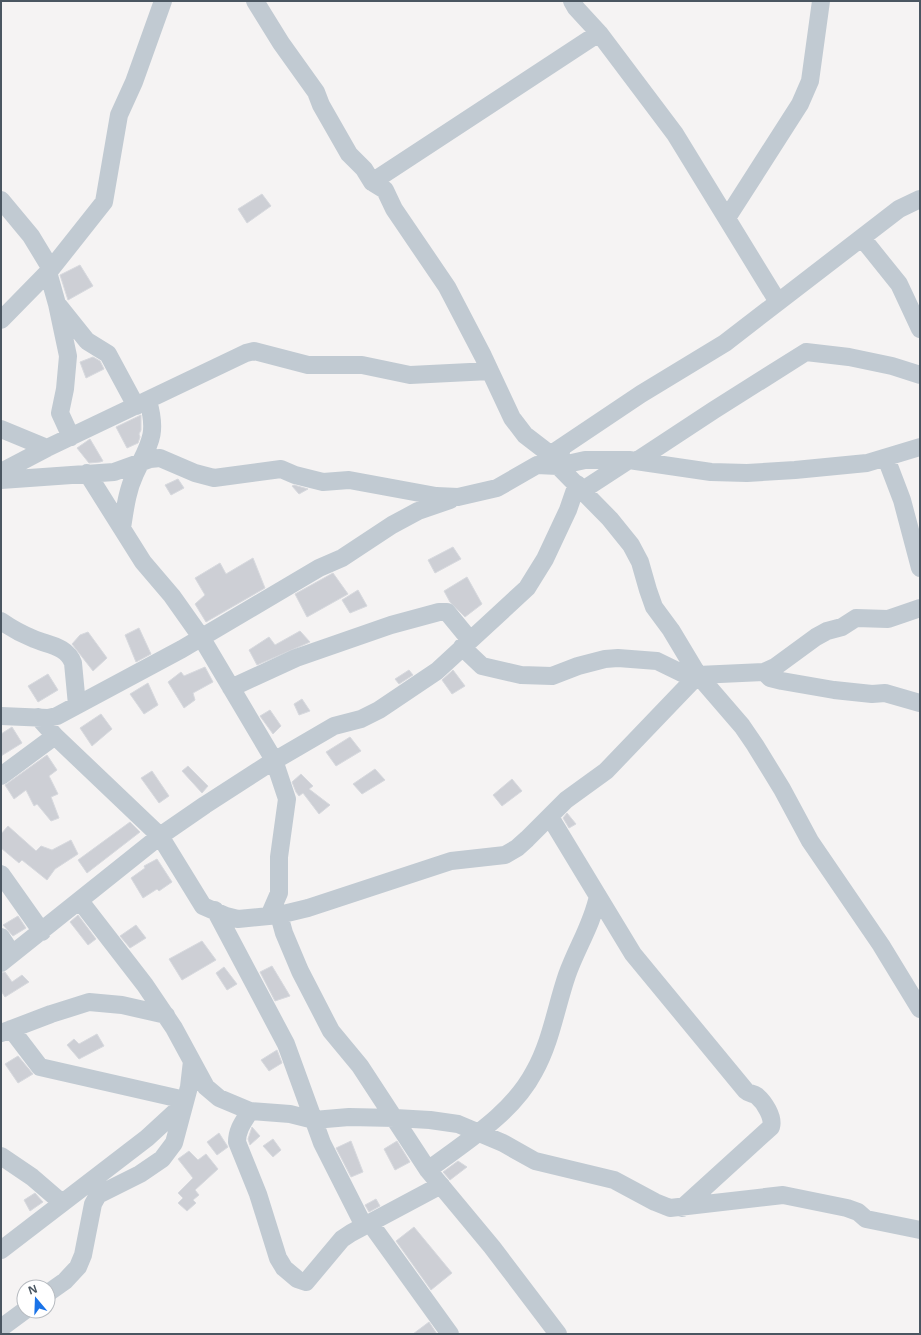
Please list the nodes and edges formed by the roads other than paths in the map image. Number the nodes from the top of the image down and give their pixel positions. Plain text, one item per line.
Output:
1 (163, 1) edge
2 (255, 1) edge
3 (559, 1) edge
4 (820, 1) edge
5 (574, 5) edge
6 (599, 33) junction
7 (372, 182) junction
8 (920, 199) edge
9 (1, 200) edge
10 (727, 218) junction
11 (862, 238) junction
12 (50, 270) junction
13 (778, 302) junction
14 (57, 304) junction
15 (1, 320) edge
16 (920, 329) edge
17 (490, 371) junction
18 (920, 375) edge
19 (142, 404) junction
20 (1, 428) edge
21 (72, 437) junction
22 (920, 447) edge
23 (47, 448) junction
24 (552, 458) junction
25 (886, 458) junction
26 (633, 460) junction
27 (142, 462) junction
28 (86, 473) junction
29 (1, 475) edge
30 (1, 480) edge
31 (580, 487) junction
32 (458, 497) junction
33 (122, 528) junction
34 (920, 568) edge
35 (920, 608) edge
36 (1, 621) edge
37 (201, 637) junction
38 (466, 644) junction
39 (764, 672) junction
40 (696, 677) junction
41 (231, 688) junction
42 (920, 703) edge
43 (76, 705) junction
44 (1, 716) edge
45 (38, 717) junction
46 (55, 736) junction
47 (274, 760) junction
48 (1, 776) edge
49 (550, 817) junction
50 (160, 836) junction
51 (1, 874) edge
52 (598, 896) junction
53 (80, 901) junction
54 (215, 910) junction
55 (274, 916) junction
56 (42, 932) junction
57 (1, 937) edge
58 (7, 958) edge
59 (920, 1009) edge
60 (166, 1015) junction
61 (6, 1031) edge
62 (192, 1061) junction
63 (185, 1102) junction
64 (250, 1111) junction
65 (394, 1118) junction
66 (314, 1120) junction
67 (478, 1132) junction
68 (1, 1156) edge
69 (428, 1170) junction
70 (441, 1185) junction
71 (61, 1202) junction
72 (682, 1208) junction
73 (367, 1224) junction
74 (920, 1230) edge
75 (1, 1250) edge
76 (56, 1287) edge
77 (16, 1317) edge
78 (1, 1328) edge
79 (450, 1334) edge
80 (558, 1334) edge

1 - 12 street
2 - 7 street
3 - 5 street
4 - 10 street
5 - 6 street
6 - 7 street
6 - 10 street
7 - 17 street
8 - 11 street
9 - 12 street
10 - 13 street
11 - 13 street
11 - 16 street
12 - 14 street
12 - 15 street
13 - 24 street
14 - 19 street
14 - 21 street
17 - 19 street
17 - 24 street
18 - 26 street
19 - 21 street
19 - 27 street
20 - 23 street
21 - 23 street
22 - 25 street
23 - 29 street
24 - 26 street
24 - 31 street
24 - 32 street
25 - 26 street
25 - 34 street
26 - 31 street
27 - 28 street
27 - 32 street
27 - 33 street
28 - 30 street
28 - 33 street
31 - 38 street
31 - 40 street
32 - 37 street
33 - 37 street
35 - 39 street
36 - 43 street
37 - 41 street
37 - 43 street
38 - 40 street
38 - 41 street
38 - 47 street
39 - 40 street
39 - 42 street
40 - 49 street
40 - 59 street
41 - 47 street
43 - 45 street
44 - 45 street
45 - 46 street
46 - 48 street
46 - 50 street
47 - 50 street
47 - 55 street
49 - 52 street
49 - 55 street
50 - 53 street
50 - 54 street
51 - 56 street
52 - 67 street
52 - 72 street
53 - 56 street
53 - 60 street
54 - 55 street
54 - 66 street
55 - 65 street
56 - 58 street
57 - 58 street
60 - 61 street
60 - 62 street
61 - 63 street
62 - 63 street
62 - 64 street
63 - 71 street
63 - 76 street
64 - 66 street
64 - 73 street
65 - 66 street
65 - 67 street
65 - 69 street
66 - 73 street
67 - 69 street
67 - 72 street
68 - 71 street
69 - 70 street
70 - 73 street
70 - 80 street
71 - 75 street
72 - 74 street
73 - 79 street
77 - 78 street

